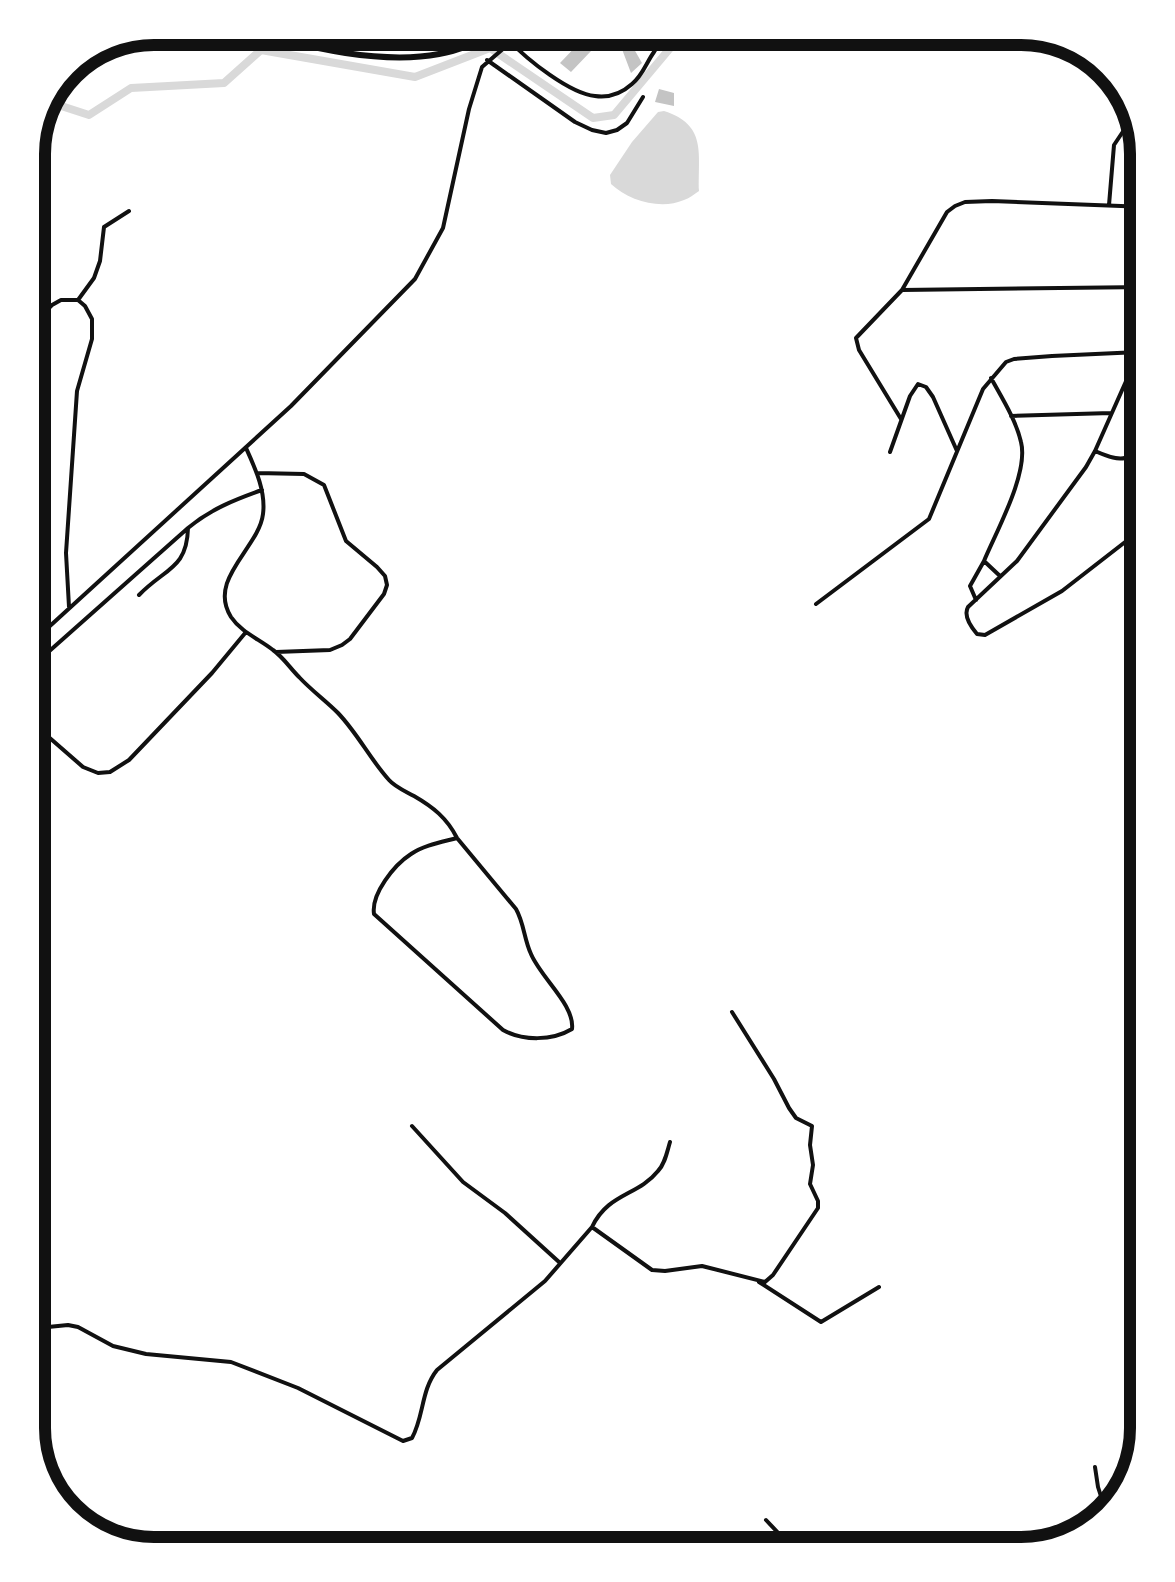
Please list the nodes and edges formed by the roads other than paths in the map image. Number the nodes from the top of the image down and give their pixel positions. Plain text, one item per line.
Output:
1 (308, 45) edge
2 (469, 45) edge
3 (506, 45) edge
4 (513, 45) edge
5 (659, 45) edge
6 (1017, 45) edge
7 (312, 46) joint
8 (1045, 48) edge
9 (487, 60) junction
10 (643, 97) dead end
11 (1126, 127) edge
12 (1109, 207) junction
13 (1130, 208) edge
14 (129, 211) dead end
15 (1130, 288) edge
16 (902, 290) junction
17 (78, 300) junction
18 (45, 312) edge
19 (1130, 353) edge
20 (1130, 372) edge
21 (991, 378) junction
22 (1111, 413) junction
23 (1011, 416) junction
24 (901, 419) junction
25 (246, 448) junction
26 (1096, 451) junction
27 (890, 452) dead end
28 (958, 454) junction
29 (1130, 457) edge
30 (257, 473) junction
31 (262, 490) junction
32 (188, 528) junction
33 (1130, 539) edge
34 (984, 562) junction
35 (1001, 577) junction
36 (139, 594) dead end
37 (976, 600) junction
38 (816, 604) dead end
39 (69, 607) junction
40 (45, 630) edge
41 (246, 632) junction
42 (276, 652) junction
43 (45, 655) edge
44 (45, 734) edge
45 (457, 838) junction
46 (732, 1012) dead end
47 (412, 1126) dead end
48 (670, 1142) dead end
49 (592, 1226) junction
50 (560, 1262) junction
51 (759, 1282) junction
52 (879, 1287) dead end
53 (45, 1327) edge
54 (1095, 1468) dead end
55 (1103, 1500) edge
56 (766, 1520) dead end
57 (782, 1537) edge

1 - 7 main road
2 - 7 main road
3 - 9 street
4 - 5 street
6 - 8 street
9 - 10 street
9 - 25 street
11 - 12 street
12 - 13 street
12 - 16 street
14 - 17 street
15 - 16 street
16 - 24 street
17 - 18 street
17 - 39 street
19 - 21 street
20 - 22 street
21 - 23 street
21 - 28 street
22 - 23 street
22 - 26 street
23 - 34 street
24 - 27 street
24 - 28 street
25 - 30 street
25 - 39 street
26 - 29 street
26 - 35 street
28 - 38 street
30 - 31 street
30 - 42 street
31 - 32 street
31 - 41 street
32 - 36 street
32 - 43 street
33 - 37 street
34 - 35 street
34 - 37 street
35 - 37 street
39 - 40 street
41 - 42 street
41 - 44 street
42 - 45 street
45 - 45 street
46 - 51 street
47 - 50 street
48 - 49 street
49 - 50 street
49 - 51 street
50 - 53 street
51 - 52 street
54 - 55 street
56 - 57 street

